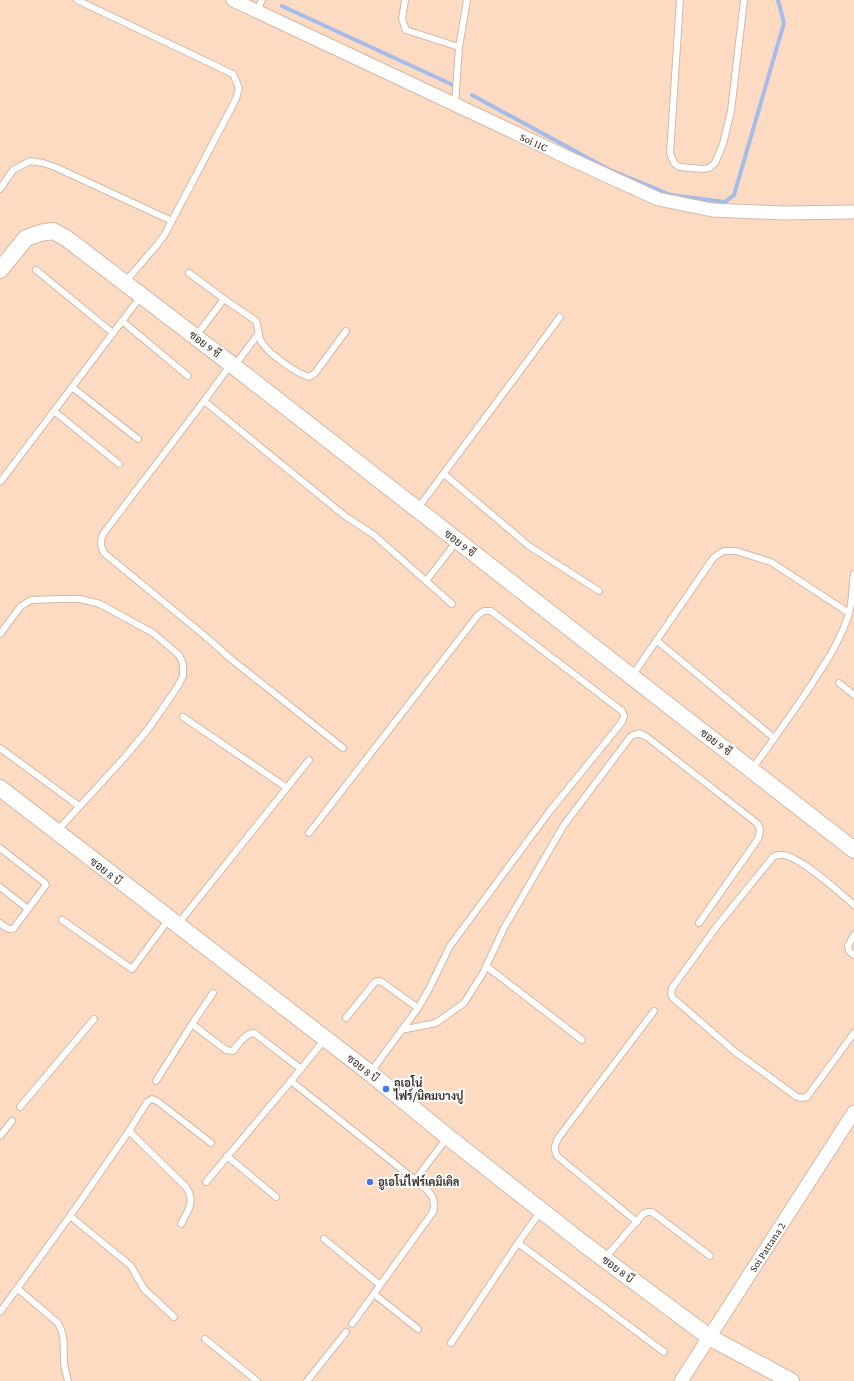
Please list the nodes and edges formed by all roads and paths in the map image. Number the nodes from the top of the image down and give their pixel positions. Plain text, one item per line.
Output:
1 (77, 0) edge
2 (233, 0) edge
3 (405, 0) edge
4 (467, 0) edge
5 (680, 0) edge
6 (744, 0) edge
7 (259, 6) edge
8 (459, 47) junction
9 (455, 104) junction
10 (0, 189) edge
11 (854, 212) edge
12 (172, 221) junction
13 (0, 270) edge
14 (36, 270) dead end
15 (189, 273) dead end
16 (124, 282) junction
17 (141, 296) junction
18 (224, 299) junction
19 (560, 317) dead end
20 (122, 321) junction
21 (346, 331) dead end
22 (113, 333) junction
23 (259, 333) junction
24 (196, 337) junction
25 (232, 365) junction
26 (188, 376) dead end
27 (72, 387) junction
28 (204, 401) junction
29 (54, 411) junction
30 (138, 439) dead end
31 (119, 464) dead end
32 (444, 474) junction
33 (1, 481) dead end
34 (417, 509) junction
35 (457, 541) junction
36 (854, 574) edge
37 (426, 581) junction
38 (598, 592) dead end
39 (452, 604) dead end
40 (849, 613) junction
41 (0, 634) edge
42 (656, 640) junction
43 (632, 677) junction
44 (839, 683) dead end
45 (854, 695) edge
46 (183, 717) dead end
47 (774, 738) junction
48 (0, 748) edge
49 (343, 748) dead end
50 (309, 760) dead end
51 (752, 769) junction
52 (0, 788) edge
53 (287, 788) junction
54 (79, 806) junction
55 (56, 832) junction
56 (309, 833) dead end
57 (0, 848) edge
58 (854, 849) edge
59 (0, 887) edge
60 (854, 905) edge
61 (28, 909) junction
62 (62, 920) dead end
63 (173, 922) junction
64 (0, 923) edge
65 (699, 923) dead end
66 (854, 936) edge
67 (854, 955) edge
68 (486, 966) junction
69 (213, 994) dead end
70 (418, 1008) junction
71 (654, 1011) dead end
72 (346, 1018) dead end
73 (94, 1019) dead end
74 (192, 1024) junction
75 (401, 1030) junction
76 (854, 1033) edge
77 (325, 1038) junction
78 (582, 1040) dead end
79 (300, 1069) junction
80 (370, 1073) junction
81 (156, 1081) dead end
82 (291, 1081) junction
83 (20, 1107) dead end
84 (854, 1112) edge
85 (12, 1121) dead end
86 (129, 1132) junction
87 (0, 1136) edge
88 (448, 1137) junction
89 (211, 1144) dead end
90 (227, 1156) junction
91 (415, 1180) junction
92 (206, 1182) dead end
93 (276, 1197) dead end
94 (542, 1210) junction
95 (70, 1216) junction
96 (637, 1222) junction
97 (180, 1224) dead end
98 (324, 1239) dead end
99 (518, 1243) junction
100 (710, 1256) dead end
101 (604, 1259) junction
102 (380, 1285) junction
103 (18, 1289) junction
104 (374, 1294) junction
105 (0, 1312) edge
106 (174, 1317) dead end
107 (352, 1324) dead end
108 (418, 1329) dead end
109 (346, 1332) dead end
110 (709, 1337) junction
111 (205, 1339) dead end
112 (451, 1343) dead end
113 (664, 1352) dead end
114 (68, 1381) edge
115 (257, 1381) edge
116 (307, 1381) edge
117 (680, 1381) edge
118 (791, 1381) edge

1 - 12 lane
2 - 7 street, Soi 11C
3 - 8 lane
4 - 8 lane
5 - 6 lane
7 - 9 street, Soi 11C
8 - 9 lane
9 - 11 street, Soi 11C
10 - 12 lane
12 - 16 lane
13 - 16 street, ซอย 9 ซี
14 - 22 lane
15 - 18 lane
16 - 17 street, ซอย 9 ซี
17 - 20 lane
17 - 24 street, ซอย 9 ซี
18 - 23 lane
18 - 24 lane
19 - 32 lane
20 - 22 lane
20 - 26 lane
21 - 23 lane
22 - 27 lane
23 - 25 lane
24 - 25 street, ซอย 9 ซี
25 - 28 lane
25 - 34 street, ซอย 9 ซี
27 - 29 lane
27 - 30 lane
28 - 37 lane
28 - 49 lane
29 - 31 lane
29 - 33 lane
32 - 34 lane
32 - 38 lane
34 - 35 street, ซอย 9 ซี
35 - 37 lane
35 - 43 street, ซอย 9 ซี
36 - 40 lane
37 - 39 lane
40 - 42 lane
40 - 47 lane
41 - 54 lane
42 - 43 lane
42 - 47 lane
43 - 51 street, ซอย 9 ซี
44 - 45 lane
46 - 53 lane
47 - 51 lane
48 - 54 lane
50 - 53 lane
51 - 58 street, ซอย 9 ซี
52 - 55 street, ซอย 8 บี
53 - 63 lane
54 - 55 lane
55 - 63 street, ซอย 8 บี
56 - 70 lane
57 - 61 lane
59 - 61 lane
60 - 76 lane
61 - 64 lane
62 - 63 lane
63 - 77 street, ซอย 8 บี
65 - 68 lane
66 - 67 lane
68 - 75 lane
68 - 78 lane
69 - 74 lane
70 - 72 lane
70 - 75 lane
71 - 96 lane
73 - 83 lane
74 - 79 lane
74 - 81 lane
75 - 80 lane
77 - 79 lane
77 - 80 street, ซอย 8 บี
79 - 82 lane
80 - 88 street, ซอย 8 บี
82 - 90 lane
82 - 91 lane
84 - 110 street, Soi Pattana 2
85 - 87 lane
86 - 89 lane
86 - 95 lane
86 - 97 lane
88 - 91 lane
88 - 94 street, ซอย 8 บี
90 - 92 lane
90 - 93 lane
91 - 102 lane
94 - 99 lane
94 - 101 street, ซอย 8 บี
95 - 103 lane
95 - 106 lane
96 - 100 lane
96 - 101 lane
98 - 102 lane
99 - 112 lane
99 - 113 lane
101 - 110 street, ซอย 8 บี
102 - 104 lane
103 - 105 lane
103 - 114 lane
104 - 107 lane
104 - 108 lane
109 - 116 lane
110 - 117 street, Soi Pattana 2
110 - 118 street, ซอย 8 บี
111 - 115 lane

